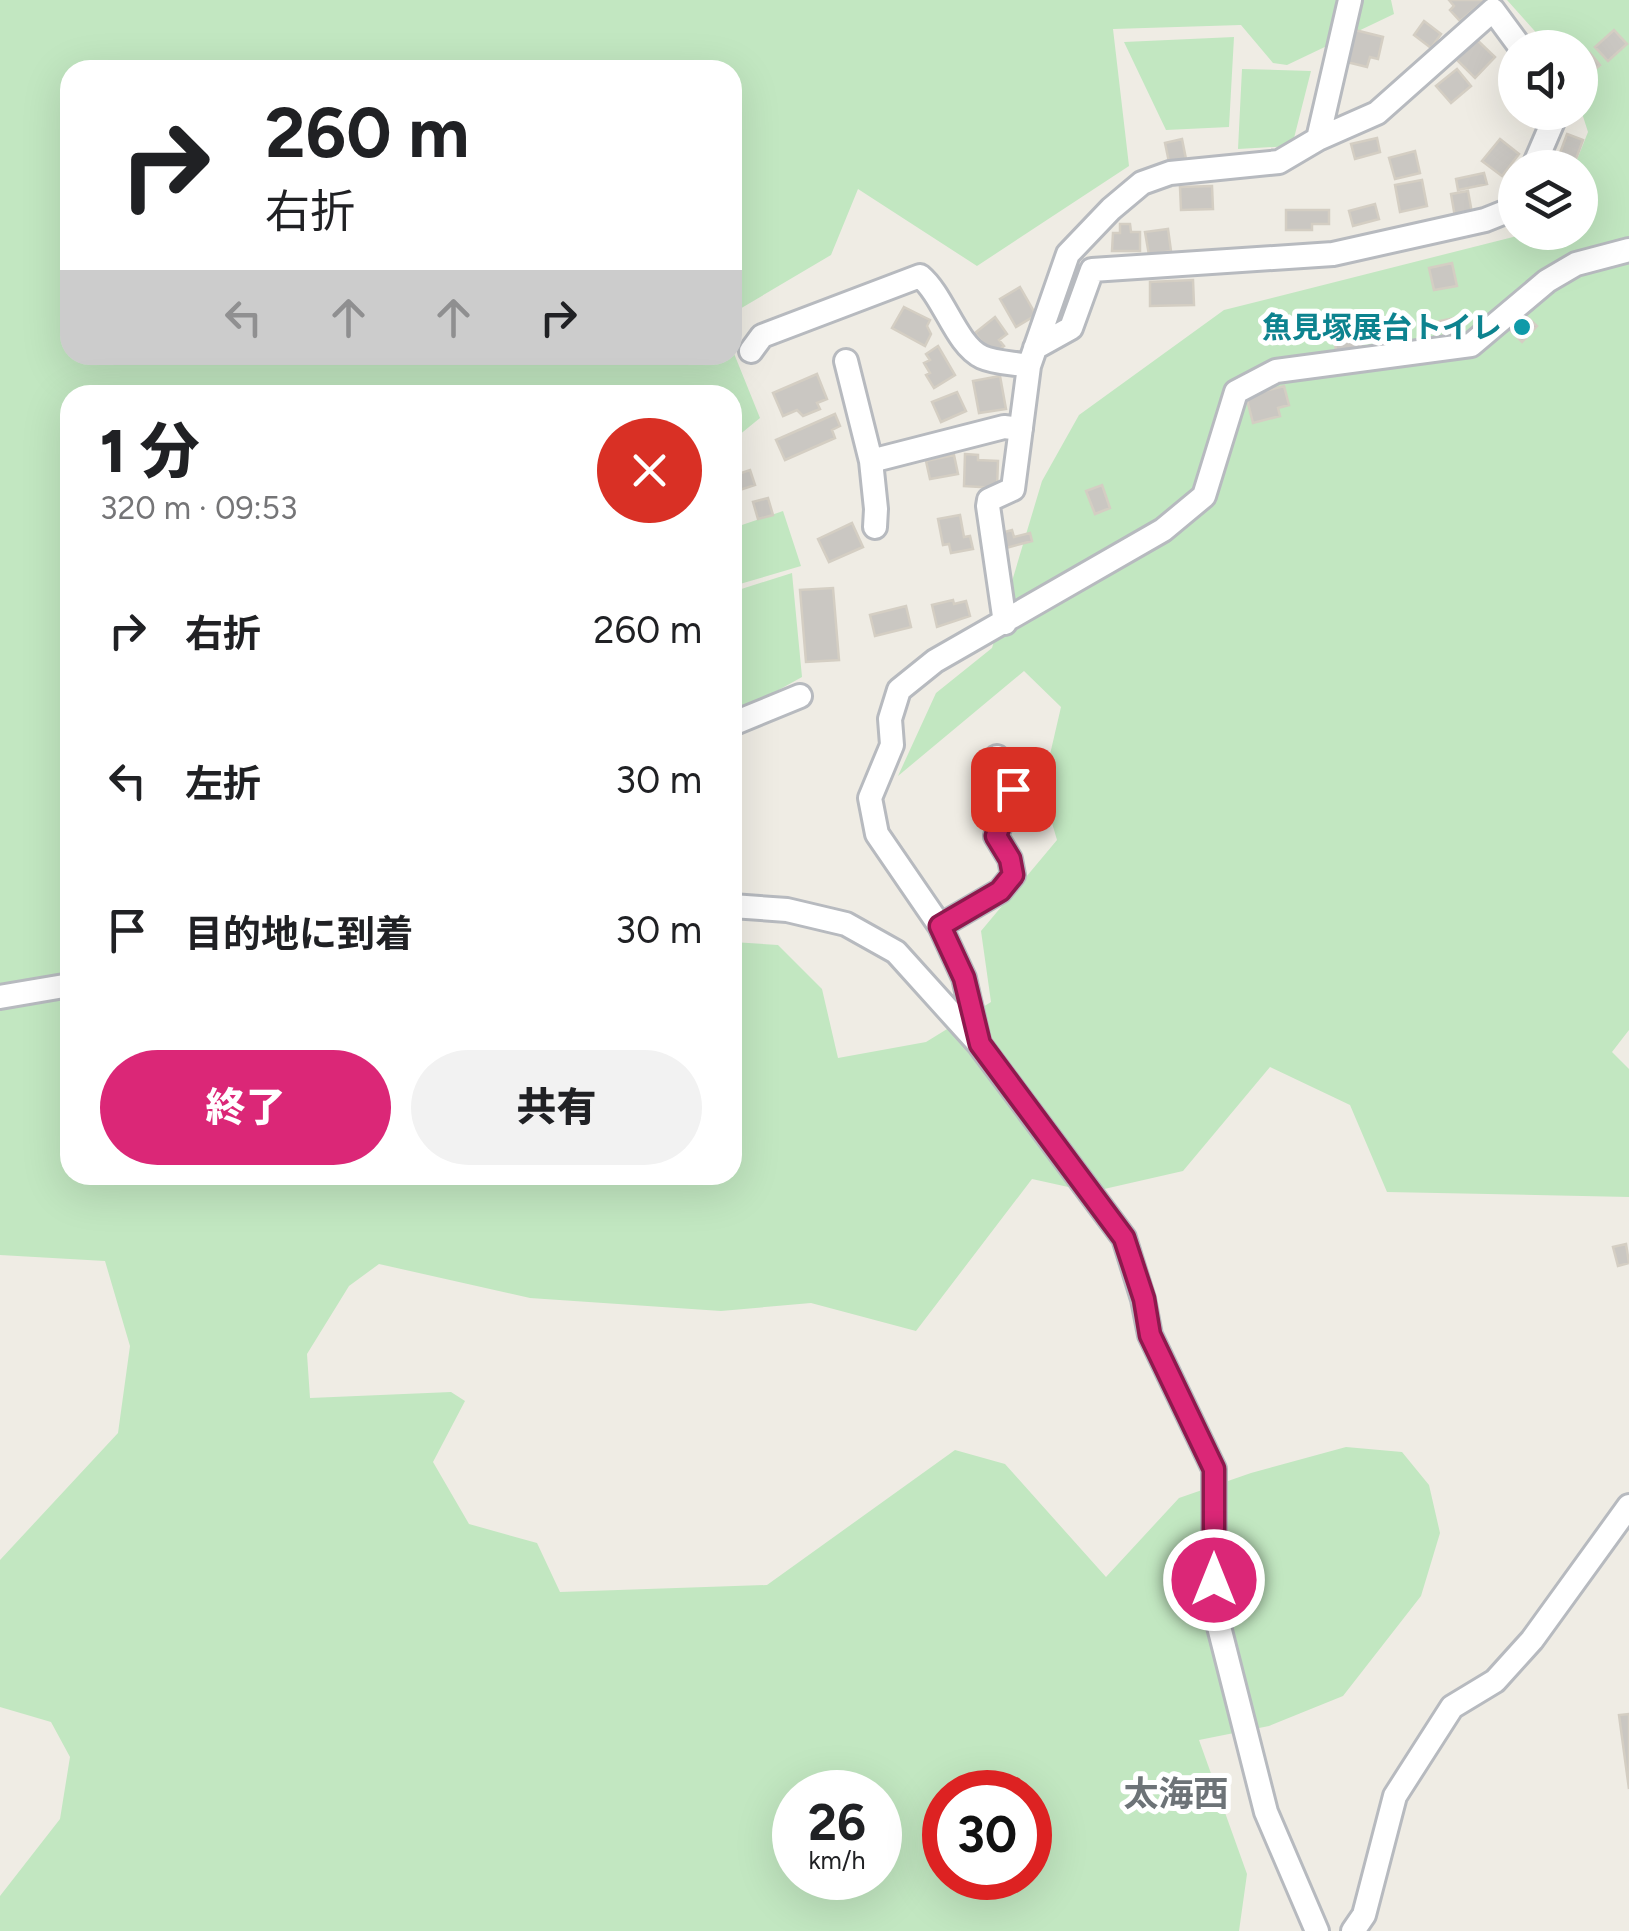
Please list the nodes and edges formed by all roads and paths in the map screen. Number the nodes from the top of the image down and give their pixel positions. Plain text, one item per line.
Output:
1 (1350, 0) edge
2 (1508, 30) edge
3 (1318, 139) junction
4 (1498, 215) edge
5 (1629, 250) edge
6 (751, 351) dead end
7 (1032, 357) junction
8 (846, 360) dead end
9 (1020, 430) junction
10 (871, 461) junction
11 (875, 526) dead end
12 (1005, 623) junction
13 (800, 696) dead end
14 (742, 720) edge
15 (997, 757) dead end
16 (742, 907) edge
17 (940, 926) junction
18 (60, 987) edge
19 (0, 997) edge
20 (980, 1044) junction
21 (1629, 1506) edge
22 (1317, 1931) edge
23 (1353, 1931) edge

1 - 3 street
2 - 3 street
3 - 7 street
4 - 7 street
5 - 12 street
6 - 7 street
7 - 9 street
8 - 10 street
9 - 10 street
9 - 12 street
10 - 11 street
12 - 17 street
13 - 14 street
15 - 17 street
16 - 20 street
17 - 20 street
18 - 19 street
20 - 22 street
21 - 23 street

